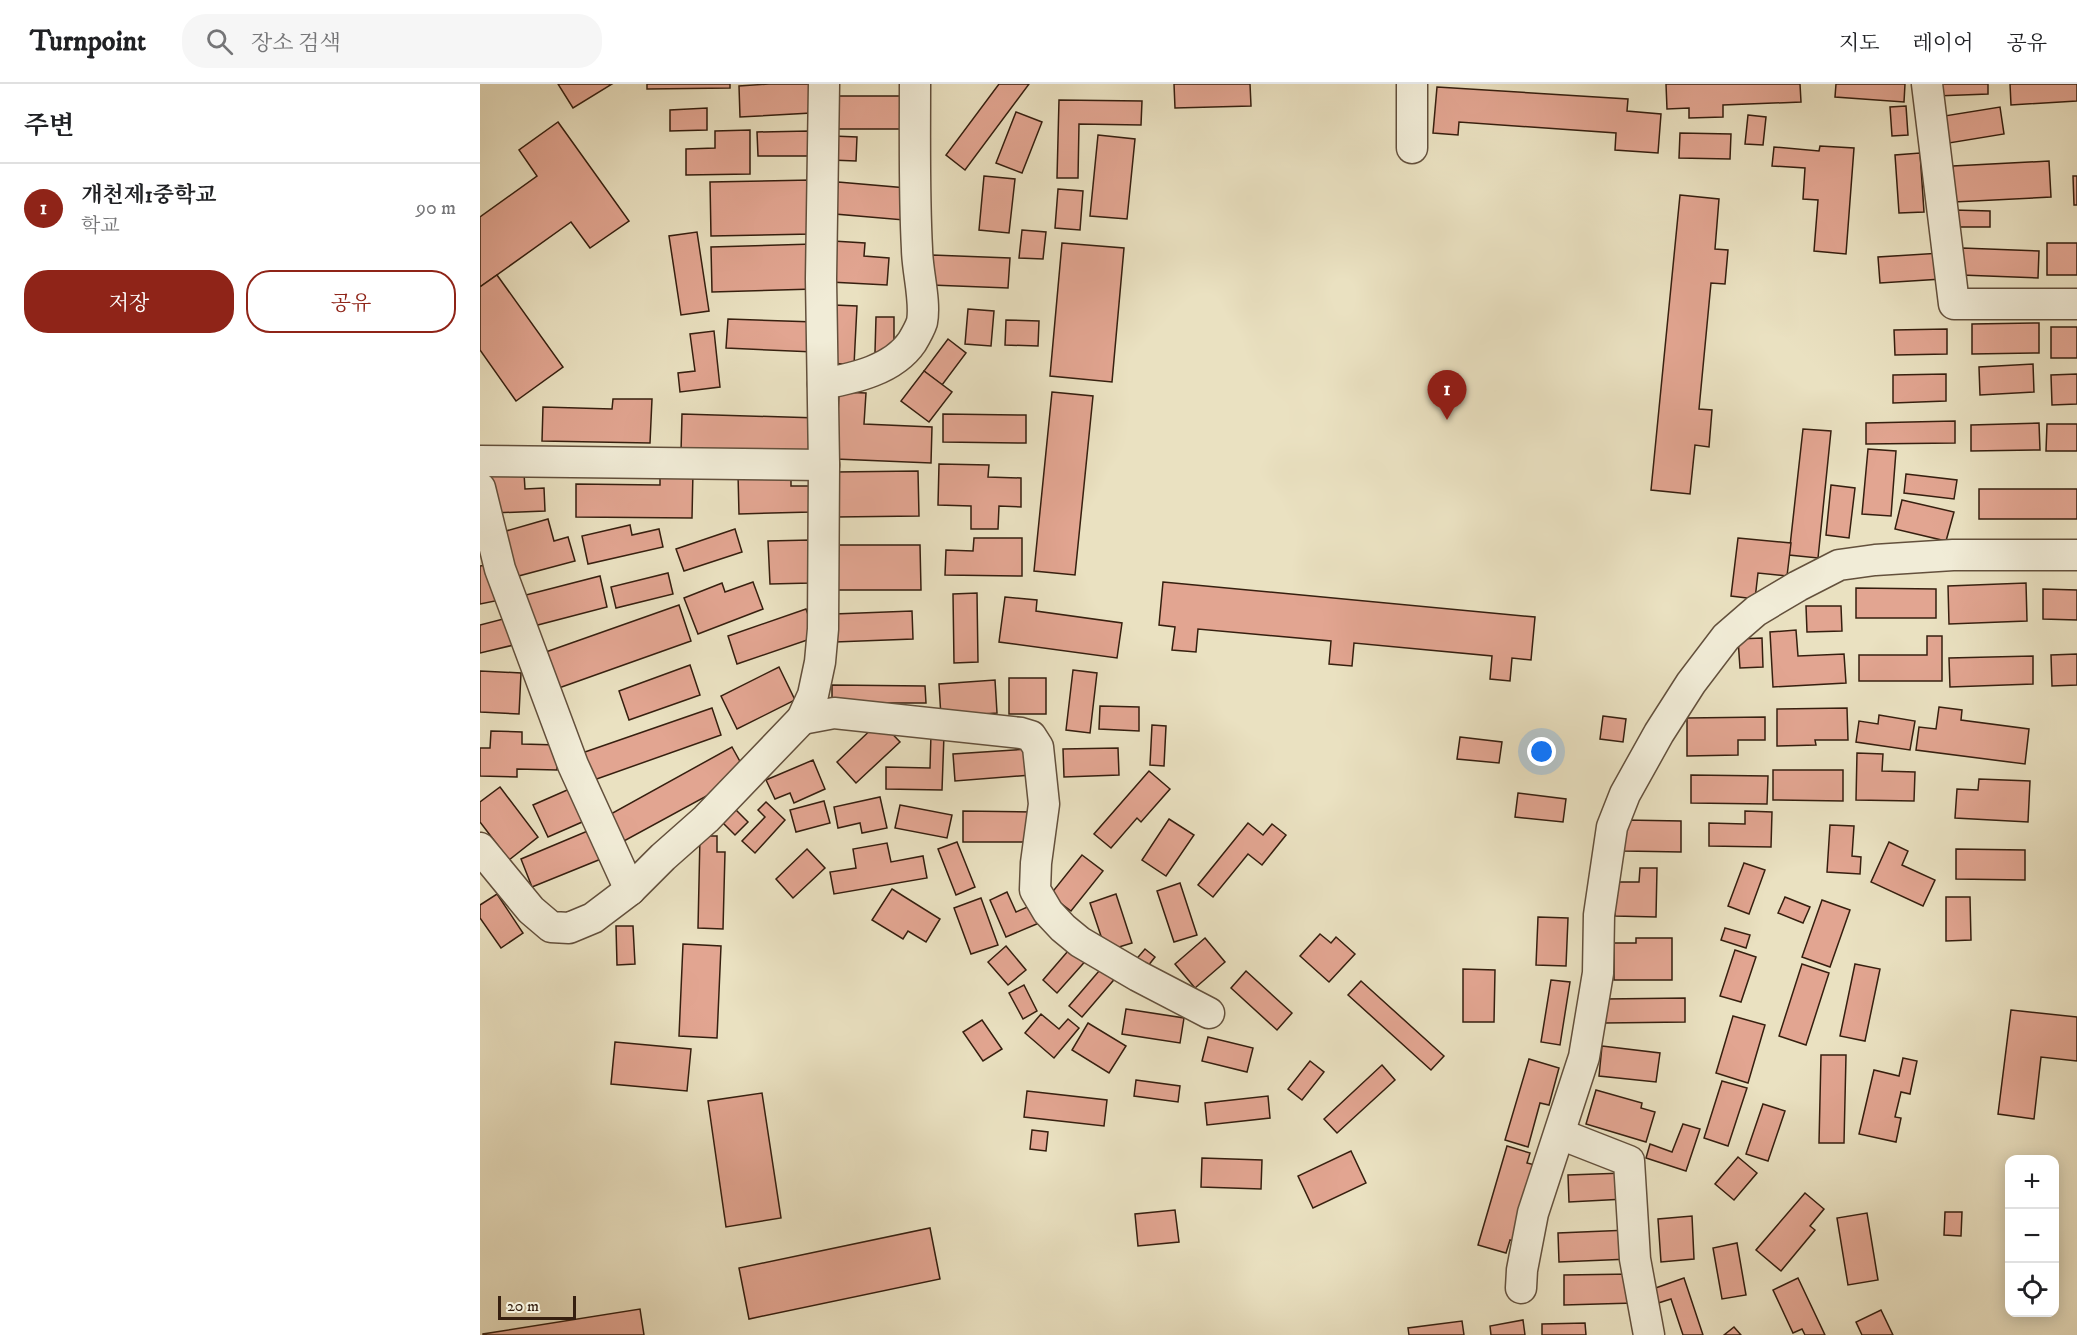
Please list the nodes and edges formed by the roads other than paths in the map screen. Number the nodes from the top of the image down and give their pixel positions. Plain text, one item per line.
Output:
1 (824, 84) edge
2 (915, 84) edge
3 (1412, 84) edge
4 (1927, 84) edge
5 (1412, 148) dead end
6 (2077, 303) edge
7 (823, 384) junction
8 (480, 461) edge
9 (824, 465) junction
10 (480, 488) edge
11 (2077, 555) edge
12 (802, 719) junction
13 (480, 848) edge
14 (630, 891) junction
15 (1209, 1013) dead end
16 (1560, 1134) junction
17 (1521, 1288) dead end
18 (1649, 1335) edge

1 - 7 street
2 - 7 street
3 - 5 street
4 - 6 street
7 - 9 street
8 - 9 street
9 - 12 street
10 - 14 street
11 - 16 street
12 - 14 street
12 - 15 street
13 - 14 street
16 - 17 street
16 - 18 street

